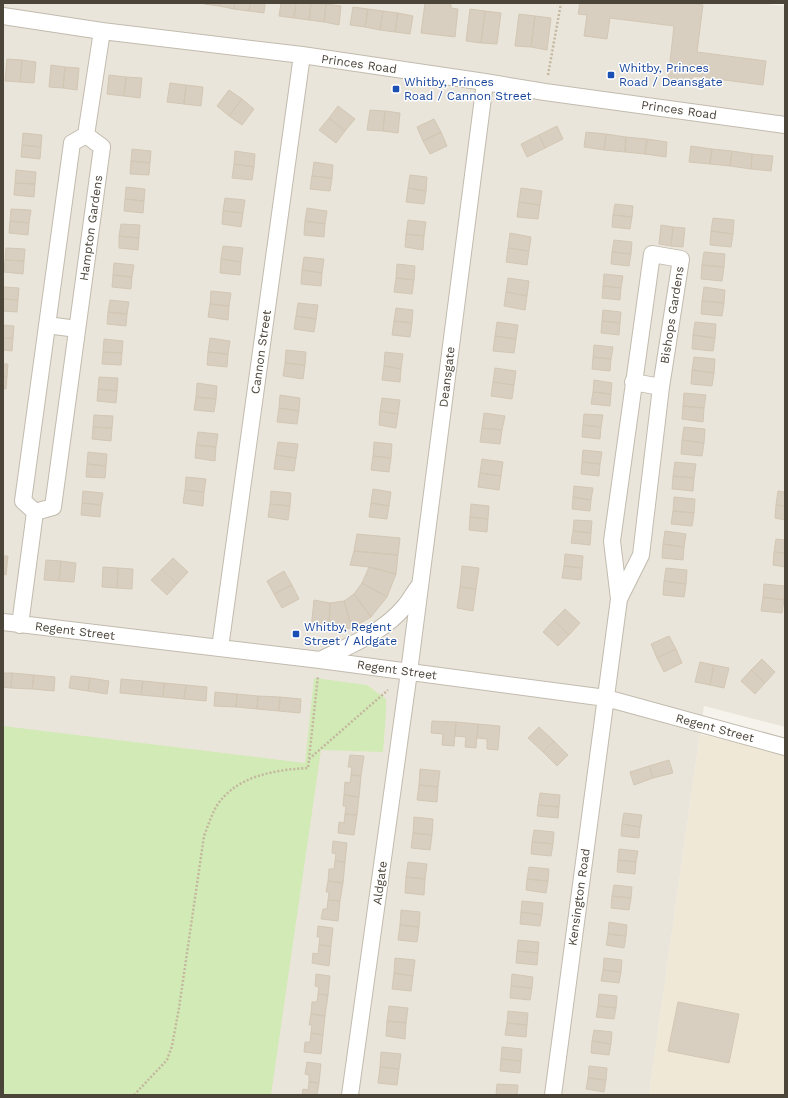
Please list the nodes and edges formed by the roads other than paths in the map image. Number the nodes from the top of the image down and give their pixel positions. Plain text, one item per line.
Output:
1 (3, 16) edge
2 (102, 31) junction
3 (302, 55) junction
4 (485, 82) junction
5 (785, 125) edge
6 (86, 135) junction
7 (47, 325) junction
8 (77, 329) junction
9 (634, 382) junction
10 (661, 387) junction
11 (35, 512) junction
12 (421, 583) junction
13 (619, 599) junction
14 (3, 622) edge
15 (20, 625) junction
16 (220, 648) junction
17 (320, 660) junction
18 (409, 672) junction
19 (606, 698) junction
20 (785, 747) edge
21 (350, 1095) edge
22 (553, 1095) edge

1 - 2 street, Princes Road
2 - 3 street, Princes Road
2 - 6 street
3 - 4 street, Princes Road
3 - 16 street, Cannon Street
4 - 5 street, Princes Road
4 - 12 street, Deansgate
6 - 7 street
6 - 8 street, Hampton Gardens
7 - 8 street
7 - 11 street
8 - 11 street, Hampton Gardens
9 - 10 street
9 - 10 street, Bishops Gardens
9 - 13 street, Bishops Gardens
10 - 13 street, Bishops Gardens
11 - 15 street
12 - 17 street
12 - 18 street, Deansgate
13 - 19 street, Bishops Gardens
14 - 15 street, Regent Street
15 - 16 street, Regent Street
16 - 17 street, Regent Street
17 - 18 street, Regent Street
18 - 19 street, Regent Street
18 - 21 street, Aldgate
19 - 20 street, Regent Street
19 - 22 street, Kensington Road

